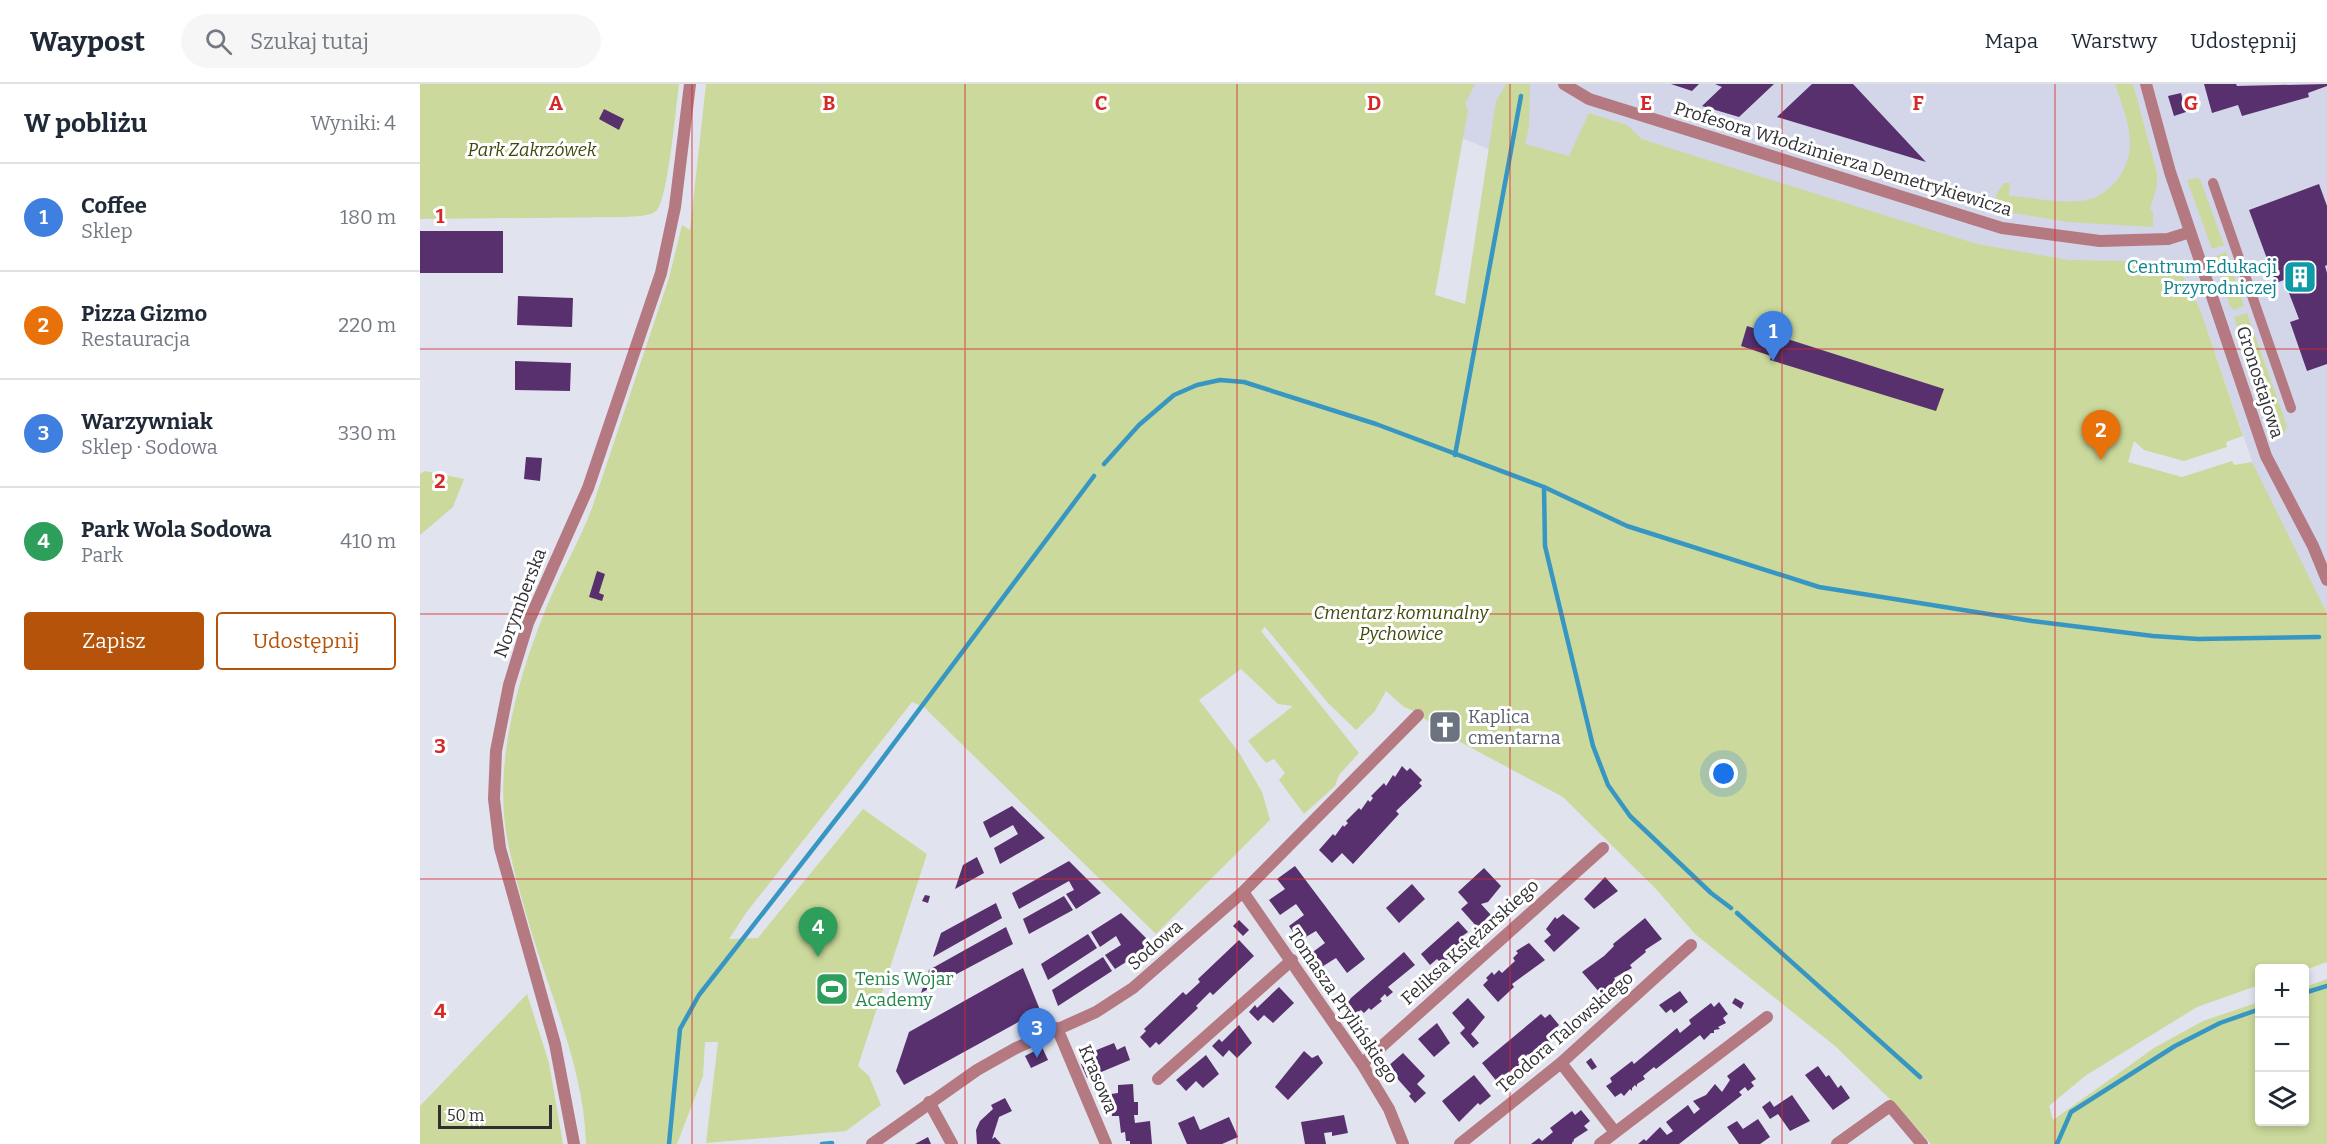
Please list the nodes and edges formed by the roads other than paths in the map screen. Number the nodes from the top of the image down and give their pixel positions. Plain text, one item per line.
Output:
1 (690, 84) edge
2 (1564, 84) edge
3 (2146, 84) edge
4 (2213, 183) dead end
5 (2190, 232) junction
6 (2291, 408) dead end
7 (2327, 580) edge
8 (1418, 715) dead end
9 (1603, 848) dead end
10 (1243, 892) junction
11 (1691, 945) dead end
12 (1292, 960) junction
13 (1767, 1017) dead end
14 (1057, 1028) junction
15 (1561, 1063) junction
16 (1362, 1064) junction
17 (1158, 1079) dead end
18 (929, 1102) junction
19 (1615, 1132) junction
20 (574, 1144) edge
21 (872, 1144) edge
22 (952, 1144) edge
23 (1106, 1144) edge
24 (1403, 1144) edge
25 (1460, 1144) edge
26 (1600, 1144) edge
27 (1837, 1144) edge
28 (1922, 1144) edge

1 - 20 street, Norymberska
2 - 5 street, Profesora Włodzimierza Demetrykiewicza
3 - 5 street, Gronostajowa
4 - 6 street
5 - 7 street, Gronostajowa
8 - 10 street, Sodowa
9 - 16 street, Feliksa Księżarskiego
10 - 12 street, Tomasza Prylińskiego
10 - 14 street, Sodowa
11 - 15 street, Teodora Talowskiego
12 - 16 street, Tomasza Prylińskiego
12 - 17 street
13 - 19 street
14 - 18 street, Sodowa
14 - 23 street, Krasowa
15 - 19 street
15 - 25 street, Teodora Talowskiego
16 - 24 street, Tomasza Prylińskiego
18 - 21 street, Sodowa
18 - 22 street
19 - 26 street
27 - 28 street

